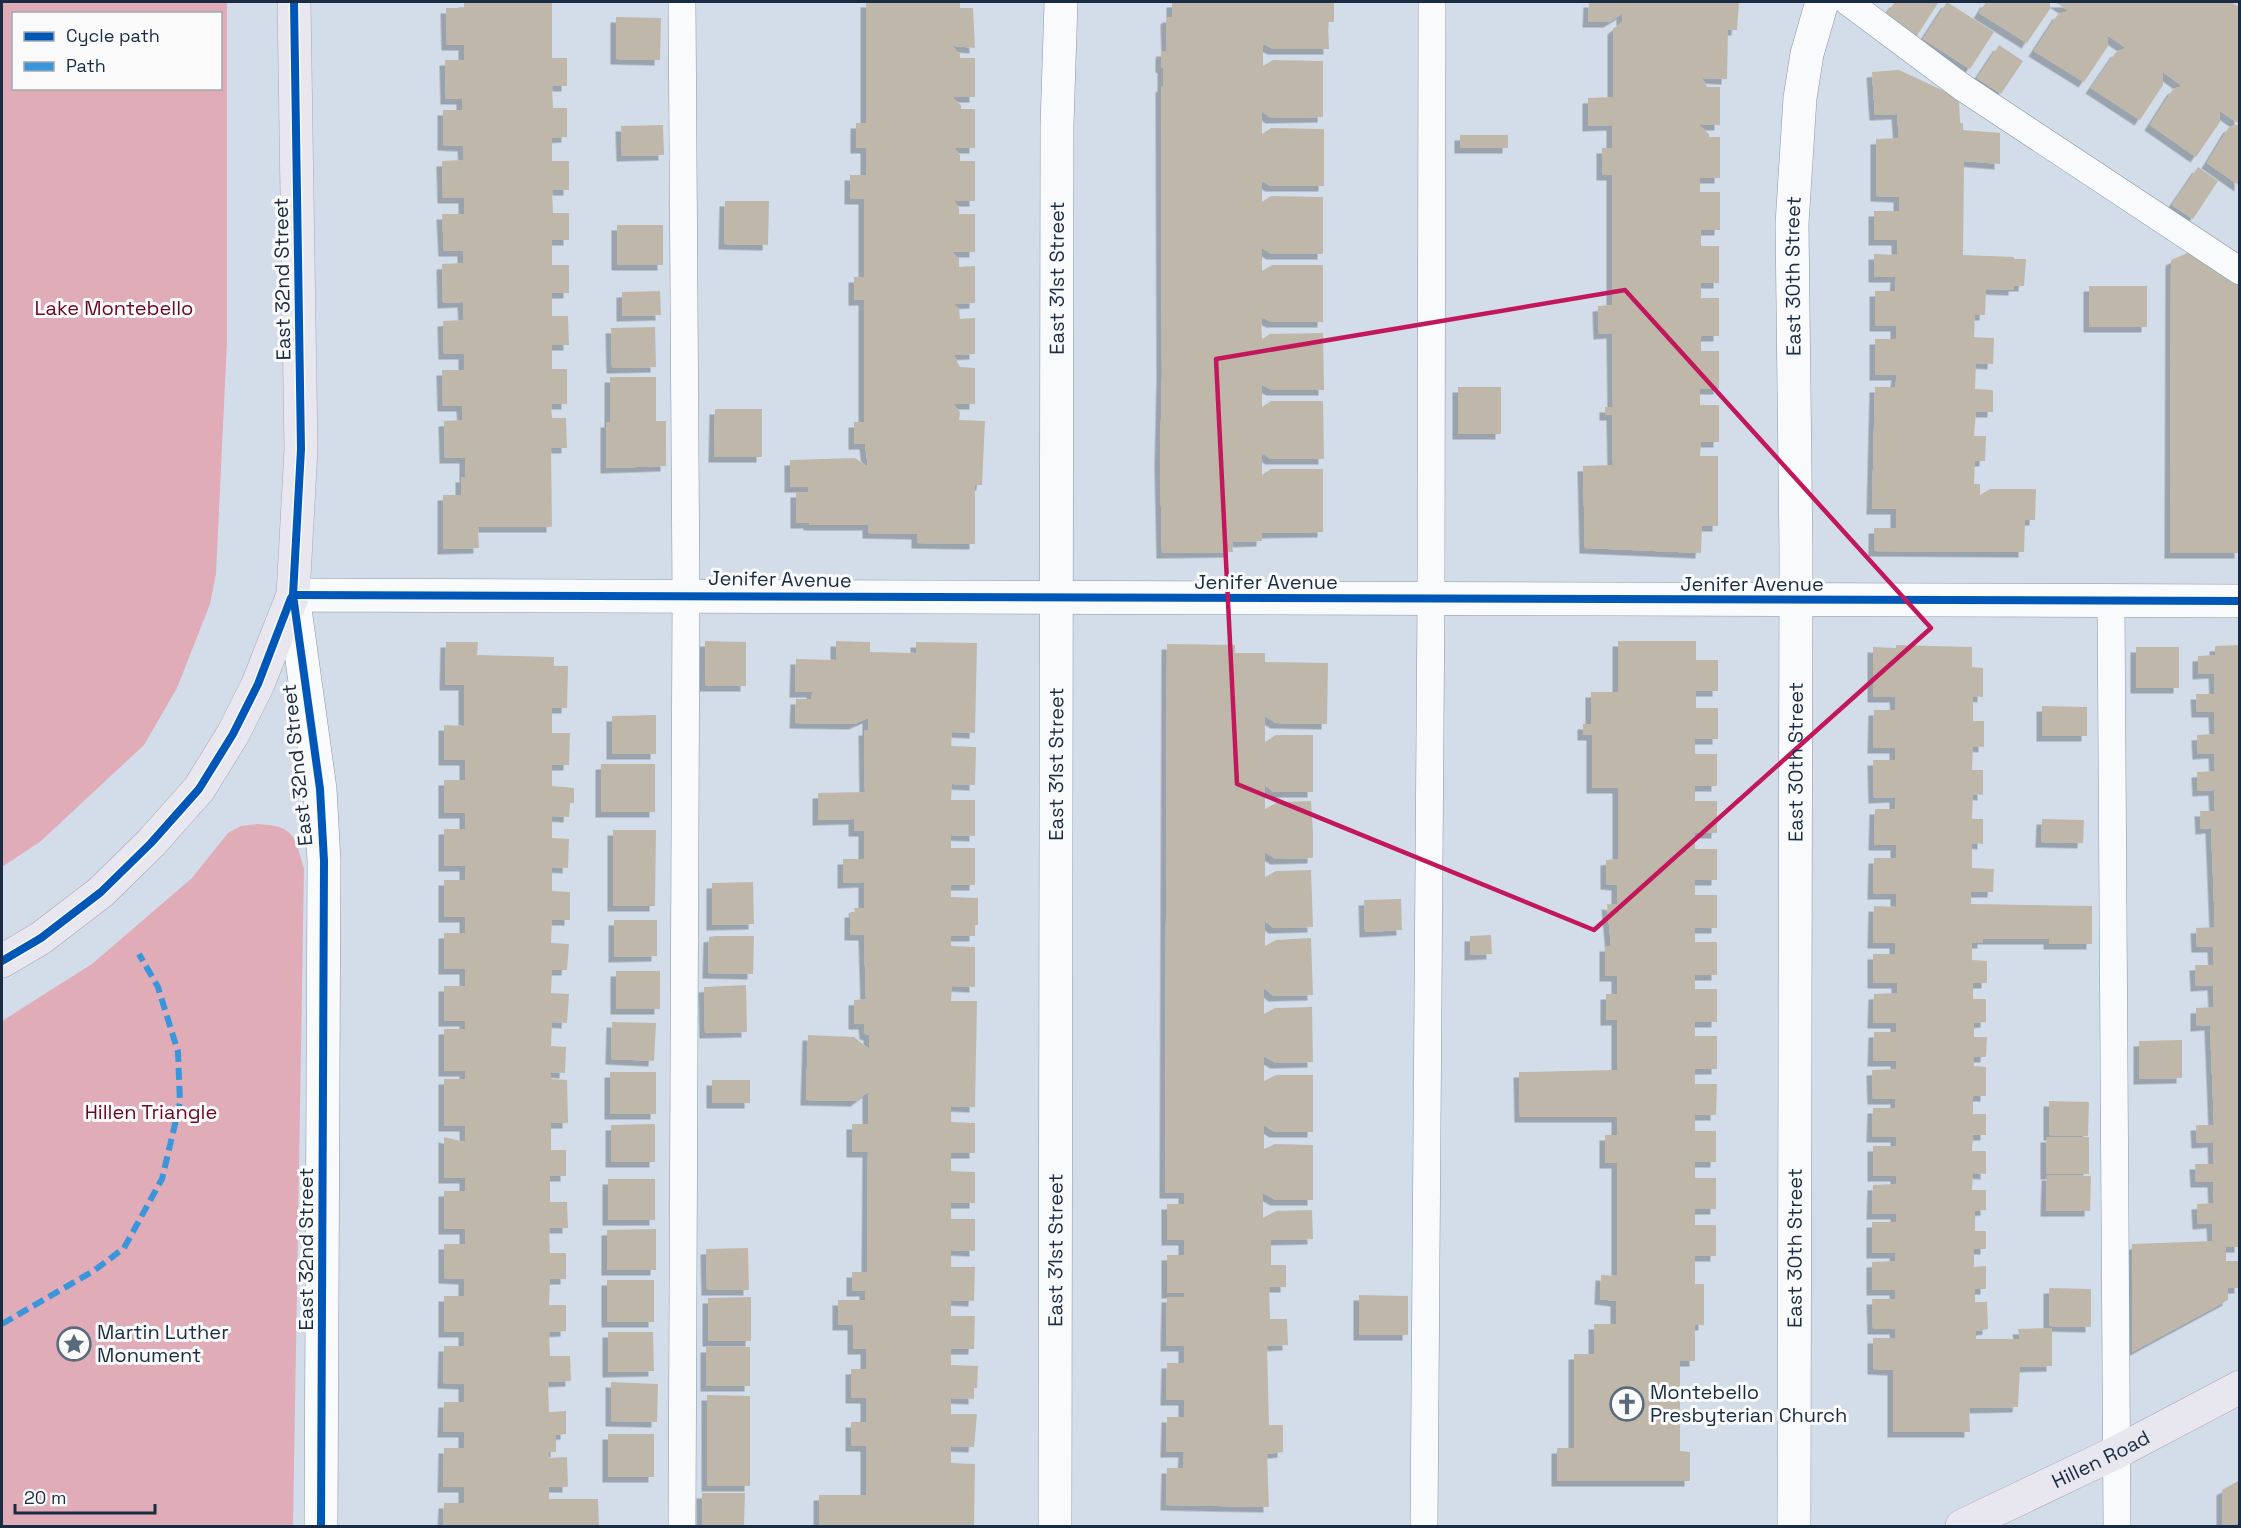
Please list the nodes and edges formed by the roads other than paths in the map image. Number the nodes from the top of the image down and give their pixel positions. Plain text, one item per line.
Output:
1 (294, 2) edge
2 (682, 2) edge
3 (1061, 2) edge
4 (1432, 2) edge
5 (1822, 2) edge
6 (1848, 2) edge
7 (2240, 271) edge
8 (292, 595) junction
9 (686, 595) junction
10 (1056, 598) junction
11 (1431, 599) junction
12 (1796, 600) junction
13 (2111, 601) junction
14 (2240, 601) edge
15 (2, 961) edge
16 (2240, 1387) edge
17 (2117, 1452) junction
18 (321, 1527) edge
19 (682, 1527) edge
20 (1055, 1527) edge
21 (1424, 1527) edge
22 (1794, 1527) edge
23 (1962, 1527) edge
24 (2117, 1527) edge

1 - 8 main road, East 32nd Street
2 - 9 lane
3 - 10 street, East 31st Street
4 - 11 lane
5 - 12 street, East 30th Street
6 - 7 lane
8 - 9 street, Jenifer Avenue
8 - 15 main road
8 - 18 street, East 32nd Street
9 - 10 street, Jenifer Avenue
9 - 19 lane
10 - 11 street, Jenifer Avenue
10 - 20 street, East 31st Street
11 - 12 street, Jenifer Avenue
11 - 21 lane
12 - 13 street, Jenifer Avenue
12 - 22 street, East 30th Street
13 - 14 street, Jenifer Avenue
13 - 17 lane
16 - 17 main road, Hillen Road
17 - 23 main road, Hillen Road
17 - 24 lane

